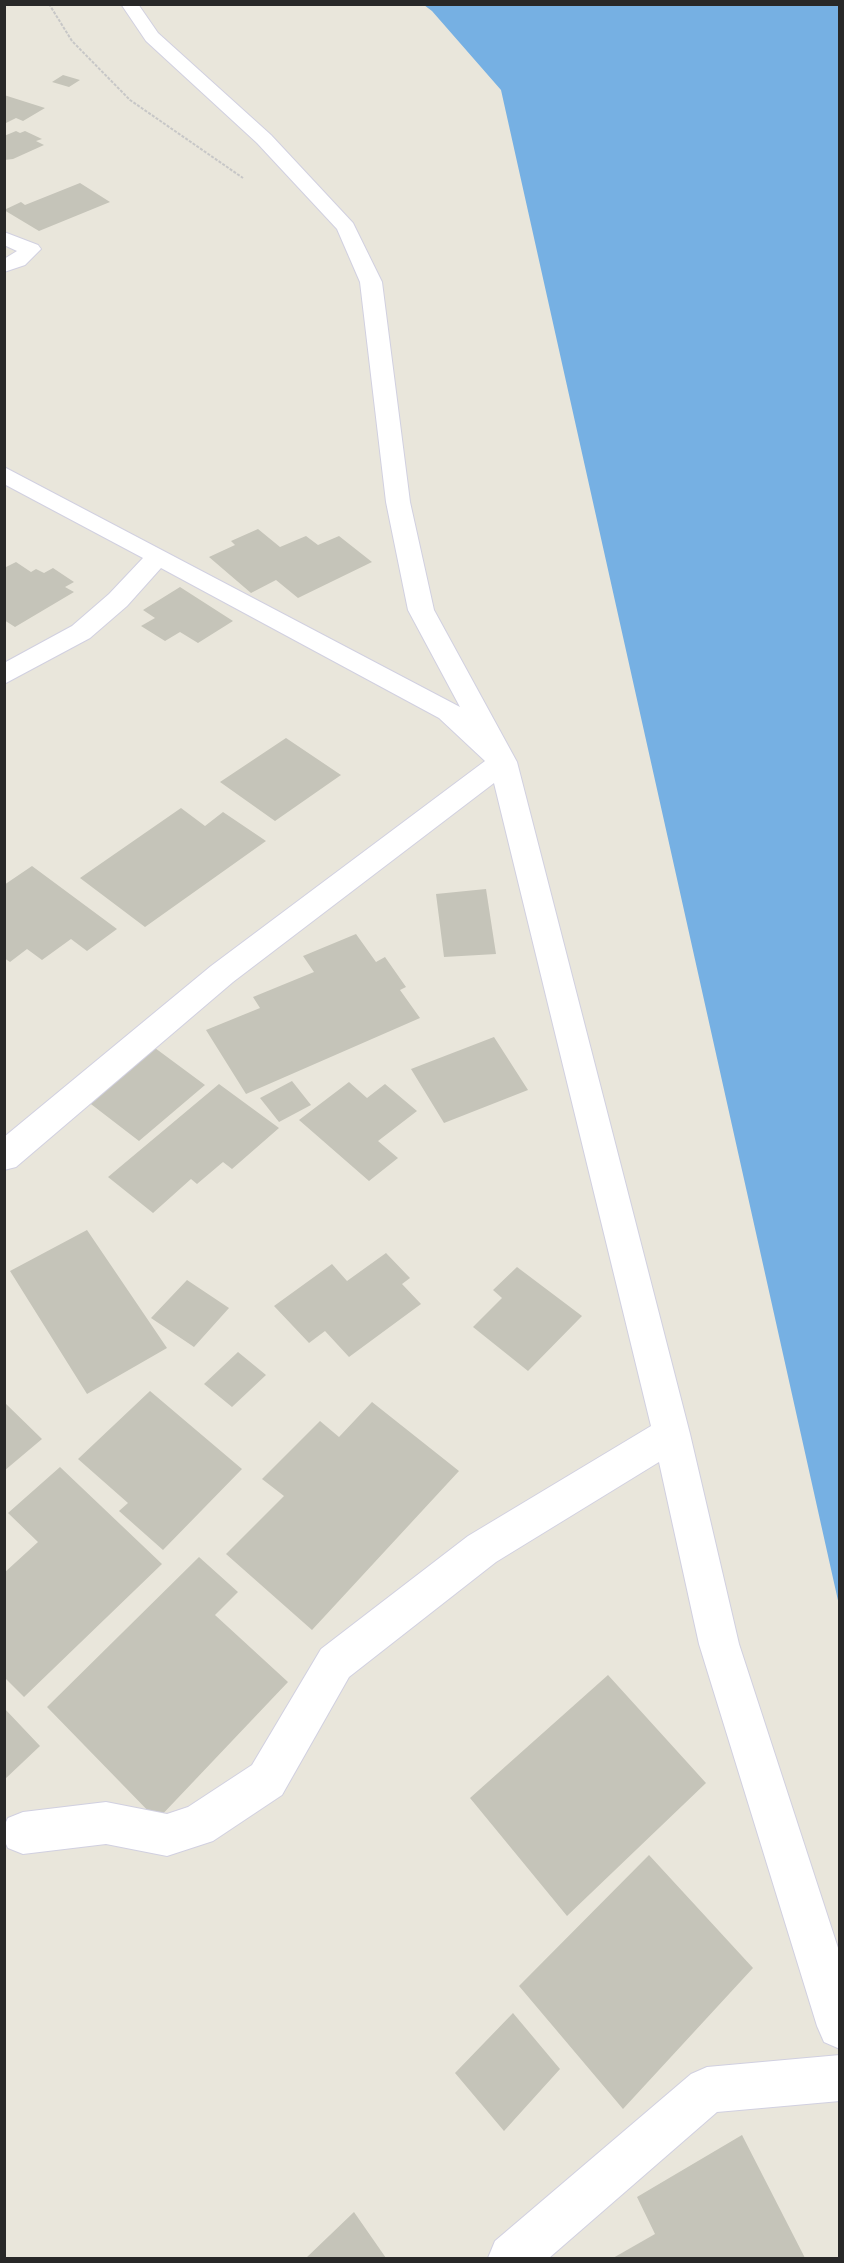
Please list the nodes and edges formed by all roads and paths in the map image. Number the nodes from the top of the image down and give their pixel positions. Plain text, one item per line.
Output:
1 (50, 4) edge
2 (129, 4) edge
3 (251, 184) dead end
4 (4, 238) edge
5 (4, 266) edge
6 (4, 474) edge
7 (156, 558) junction
8 (4, 675) edge
9 (503, 762) junction
10 (4, 1157) edge
11 (671, 1434) junction
12 (23, 1833) dead end
13 (840, 2026) edge
14 (840, 2078) edge
15 (512, 2259) edge

1 - 3 path
2 - 9 street
4 - 5 street
6 - 7 street
7 - 8 street
7 - 9 street
9 - 10 street
9 - 11 street
11 - 12 street
11 - 13 street
14 - 15 street

